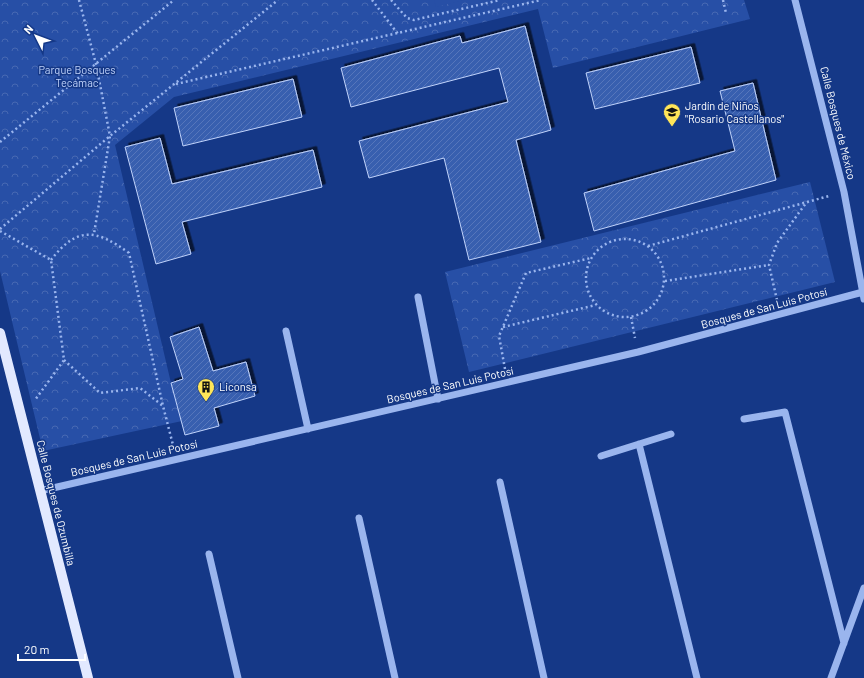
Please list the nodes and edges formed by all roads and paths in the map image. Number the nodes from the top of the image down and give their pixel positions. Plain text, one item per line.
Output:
1 (79, 0) edge
2 (174, 0) edge
3 (278, 0) edge
4 (372, 0) edge
5 (391, 0) edge
6 (500, 0) edge
7 (541, 0) edge
8 (723, 0) edge
9 (795, 0) edge
10 (726, 13) dead end
11 (398, 34) junction
12 (96, 64) junction
13 (176, 84) junction
14 (110, 136) junction
15 (0, 142) edge
16 (844, 192) junction
17 (806, 203) junction
18 (0, 230) edge
19 (94, 234) junction
20 (648, 246) junction
21 (591, 258) junction
22 (51, 260) junction
23 (769, 265) junction
24 (664, 280) junction
25 (864, 296) edge
26 (418, 297) dead end
27 (596, 305) junction
28 (780, 316) junction
29 (630, 317) junction
30 (503, 327) junction
31 (286, 331) dead end
32 (0, 333) edge
33 (638, 352) junction
34 (64, 360) junction
35 (508, 382) junction
36 (438, 399) junction
37 (163, 406) junction
38 (22, 418) junction
39 (744, 419) dead end
40 (308, 429) junction
41 (671, 434) dead end
42 (639, 444) junction
43 (601, 456) dead end
44 (177, 459) junction
45 (500, 482) dead end
46 (40, 491) junction
47 (359, 518) dead end
48 (209, 554) dead end
49 (864, 588) edge
50 (844, 643) junction
51 (88, 678) edge
52 (238, 678) edge
53 (395, 678) edge
54 (544, 678) edge
55 (698, 678) edge
56 (832, 678) edge

1 - 12 path
2 - 12 path
3 - 13 path
4 - 11 path
5 - 6 path
7 - 11 path
8 - 10 path
9 - 16 street, Calle Bosques de México
11 - 13 path
12 - 14 path
12 - 15 path
13 - 14 path
14 - 18 path
14 - 19 path
16 - 17 path
16 - 25 street, Calle Bosques de México
17 - 20 path
17 - 23 path
18 - 22 path
19 - 22 path
19 - 37 path
20 - 21 path
20 - 24 path
21 - 27 path
21 - 30 path
22 - 34 path
23 - 24 path
23 - 28 path
24 - 29 path
25 - 28 street, Bosques de San Luis Potosí
26 - 36 street
27 - 29 path
27 - 30 path
28 - 33 street, Bosques de San Luis Potosí
29 - 33 path
30 - 35 path
31 - 40 street
32 - 38 main road, Calle Bosques de Ozumbilla
33 - 35 street, Bosques de San Luis Potosí
34 - 37 path
34 - 38 path
35 - 36 street, Bosques de San Luis Potosí
36 - 40 street, Bosques de San Luis Potosí
37 - 44 path
38 - 46 main road, Calle Bosques de Ozumbilla
39 - 50 street
40 - 44 street, Bosques de San Luis Potosí
41 - 42 street
42 - 43 street
42 - 55 street
44 - 46 street, Bosques de San Luis Potosí
45 - 54 street
46 - 51 main road, Calle Bosques de Ozumbilla
47 - 53 street
48 - 52 street
49 - 50 street
50 - 56 street

